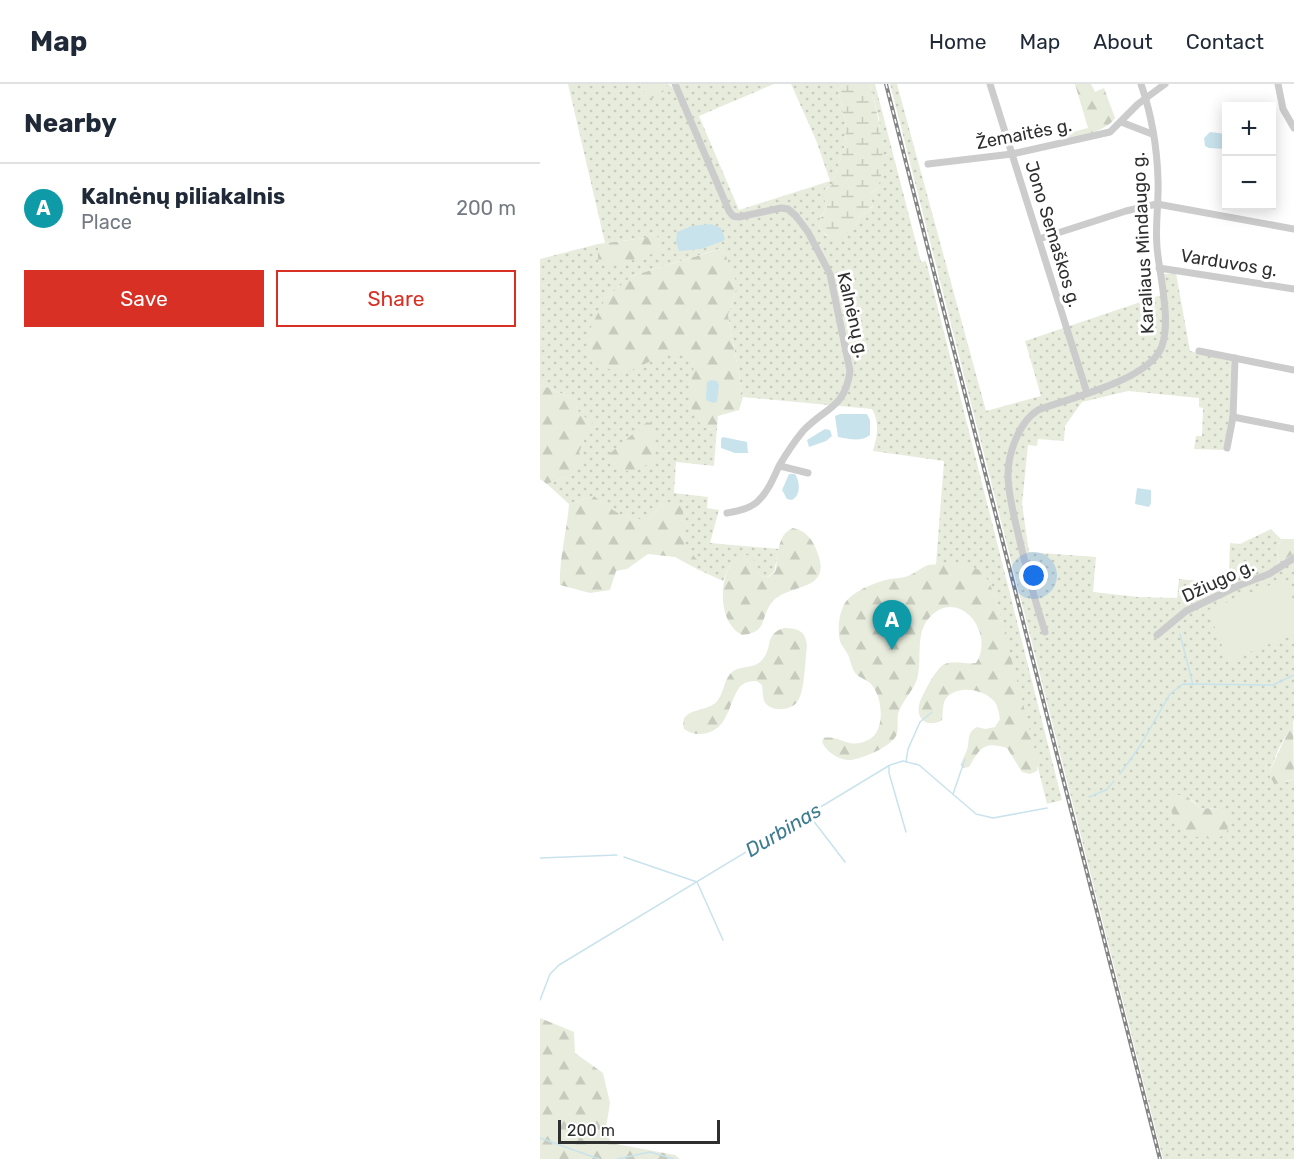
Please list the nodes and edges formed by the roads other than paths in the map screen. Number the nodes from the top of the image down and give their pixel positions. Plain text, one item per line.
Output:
1 (675, 84) edge
2 (990, 84) edge
3 (1141, 84) edge
4 (1165, 84) edge
5 (1278, 84) edge
6 (1146, 97) junction
7 (1120, 122) junction
8 (1294, 128) edge
9 (1152, 134) junction
10 (1012, 154) junction
11 (927, 164) dead end
12 (1157, 204) junction
13 (1294, 229) edge
14 (1038, 239) junction
15 (1159, 268) junction
16 (1294, 289) edge
17 (1199, 351) dead end
18 (1236, 358) junction
19 (1294, 370) edge
20 (1087, 393) junction
21 (1233, 417) junction
22 (1294, 429) edge
23 (1227, 448) dead end
24 (780, 466) junction
25 (808, 473) dead end
26 (727, 513) dead end
27 (1294, 558) edge
28 (1045, 632) dead end
29 (1157, 635) dead end

1 - 24 street, Kalnėnų g.
2 - 10 street, Jono Semaškos g.
3 - 6 street, Karaliaus Mindaugo g.
4 - 6 street, Žemaitės g.
5 - 8 street
6 - 7 street, Žemaitės g.
6 - 9 street, Karaliaus Mindaugo g.
7 - 9 street
7 - 10 street, Žemaitės g.
9 - 12 street, Karaliaus Mindaugo g.
10 - 11 street, Žemaitės g.
10 - 14 street, Jono Semaškos g.
12 - 13 street
12 - 14 street
12 - 15 street, Karaliaus Mindaugo g.
14 - 20 street, Jono Semaškos g.
15 - 16 street, Varduvos g.
15 - 20 street, Karaliaus Mindaugo g.
17 - 18 street
18 - 19 street
18 - 21 street
20 - 28 street, Karaliaus Mindaugo g.
21 - 22 street
21 - 23 street
24 - 25 street
24 - 26 street, Kalnėnų g.
27 - 29 street, Džiugo g.

